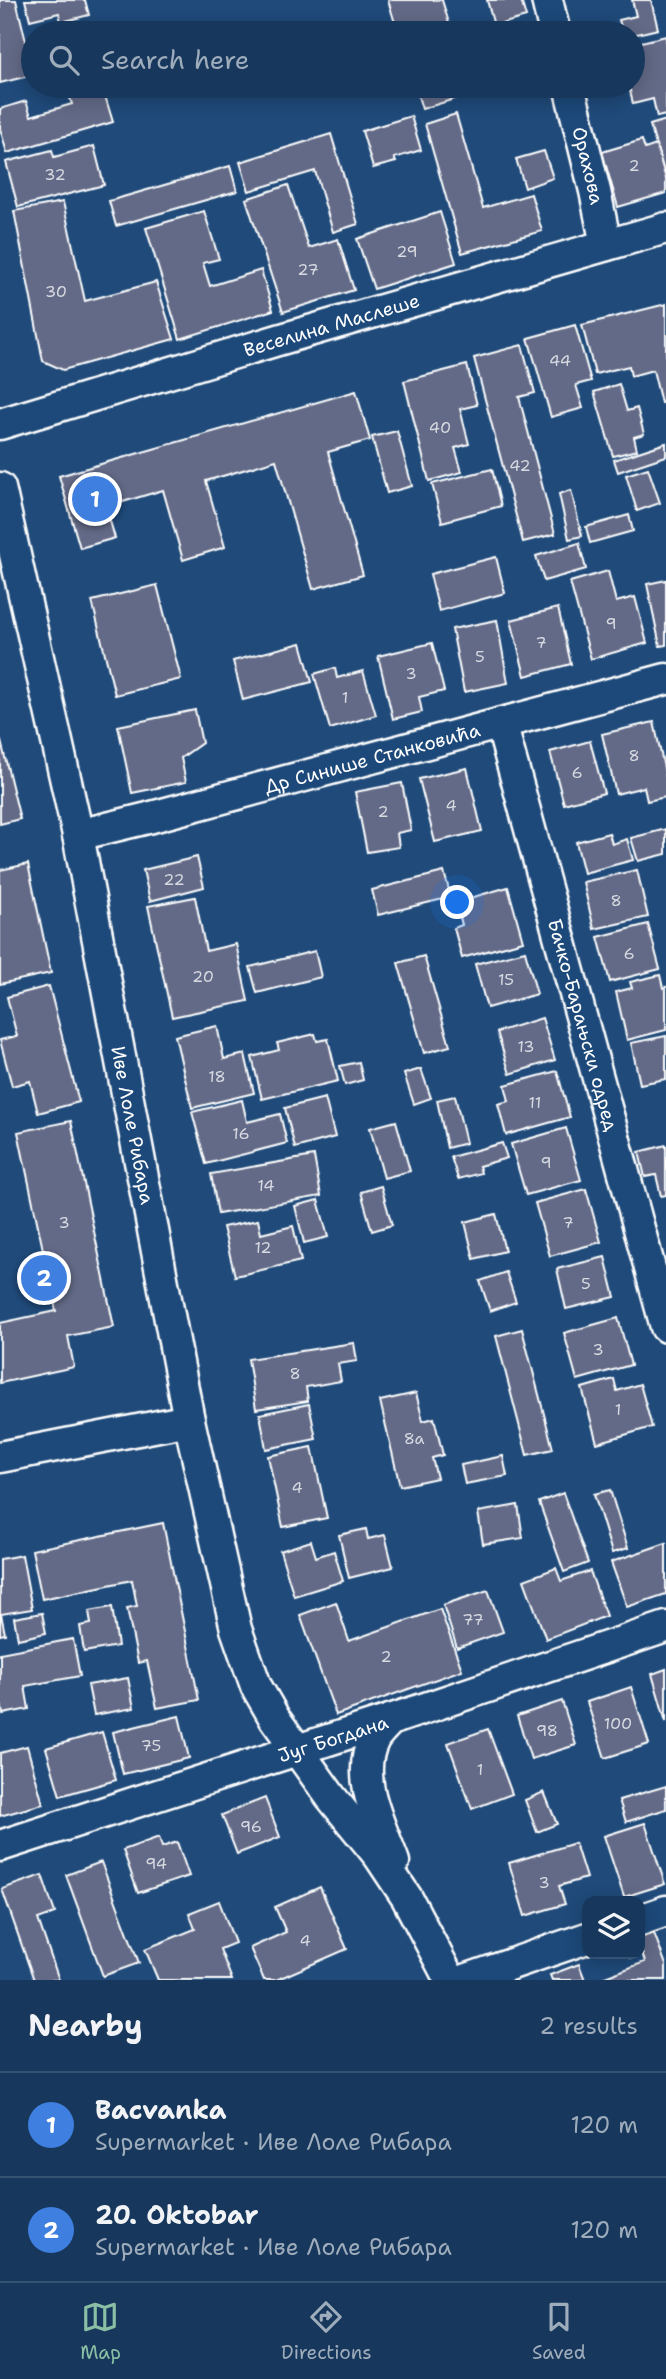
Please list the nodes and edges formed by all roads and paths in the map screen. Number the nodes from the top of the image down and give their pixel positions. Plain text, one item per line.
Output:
1 (547, 0) edge
2 (552, 21) edge
3 (572, 98) edge
4 (666, 228) edge
5 (606, 245) junction
6 (0, 424) edge
7 (0, 488) edge
8 (666, 678) edge
9 (501, 723) junction
10 (78, 835) junction
11 (655, 1243) edge
12 (666, 1327) edge
13 (189, 1420) junction
14 (0, 1457) edge
15 (666, 1627) edge
16 (390, 1720) junction
17 (297, 1751) junction
18 (0, 1846) edge
19 (407, 1898) junction
20 (666, 1911) edge
21 (645, 1918) edge
22 (582, 1940) edge
23 (450, 1980) edge
24 (465, 1980) edge

1 - 2 street
3 - 5 street, Орахова
4 - 5 street, Веселина Маслеше
5 - 6 street, Веселина Маслеше
7 - 10 street, Иве Лоле Рибара
8 - 9 street, Др Синише Станковића
9 - 10 street, Др Синише Станковића
9 - 11 street, Бачко-Барањски одред
10 - 13 street, Иве Лоле Рибара
11 - 12 street, Бачко-Барањски одред
13 - 14 street
13 - 17 street, Иве Лоле Рибара
15 - 16 street, Југ Богдана
16 - 17 street, Југ Богдана
16 - 19 street
17 - 18 street, Југ Богдана
17 - 19 street, Иве Лоле Рибара
19 - 23 street
20 - 21 street
22 - 24 street

